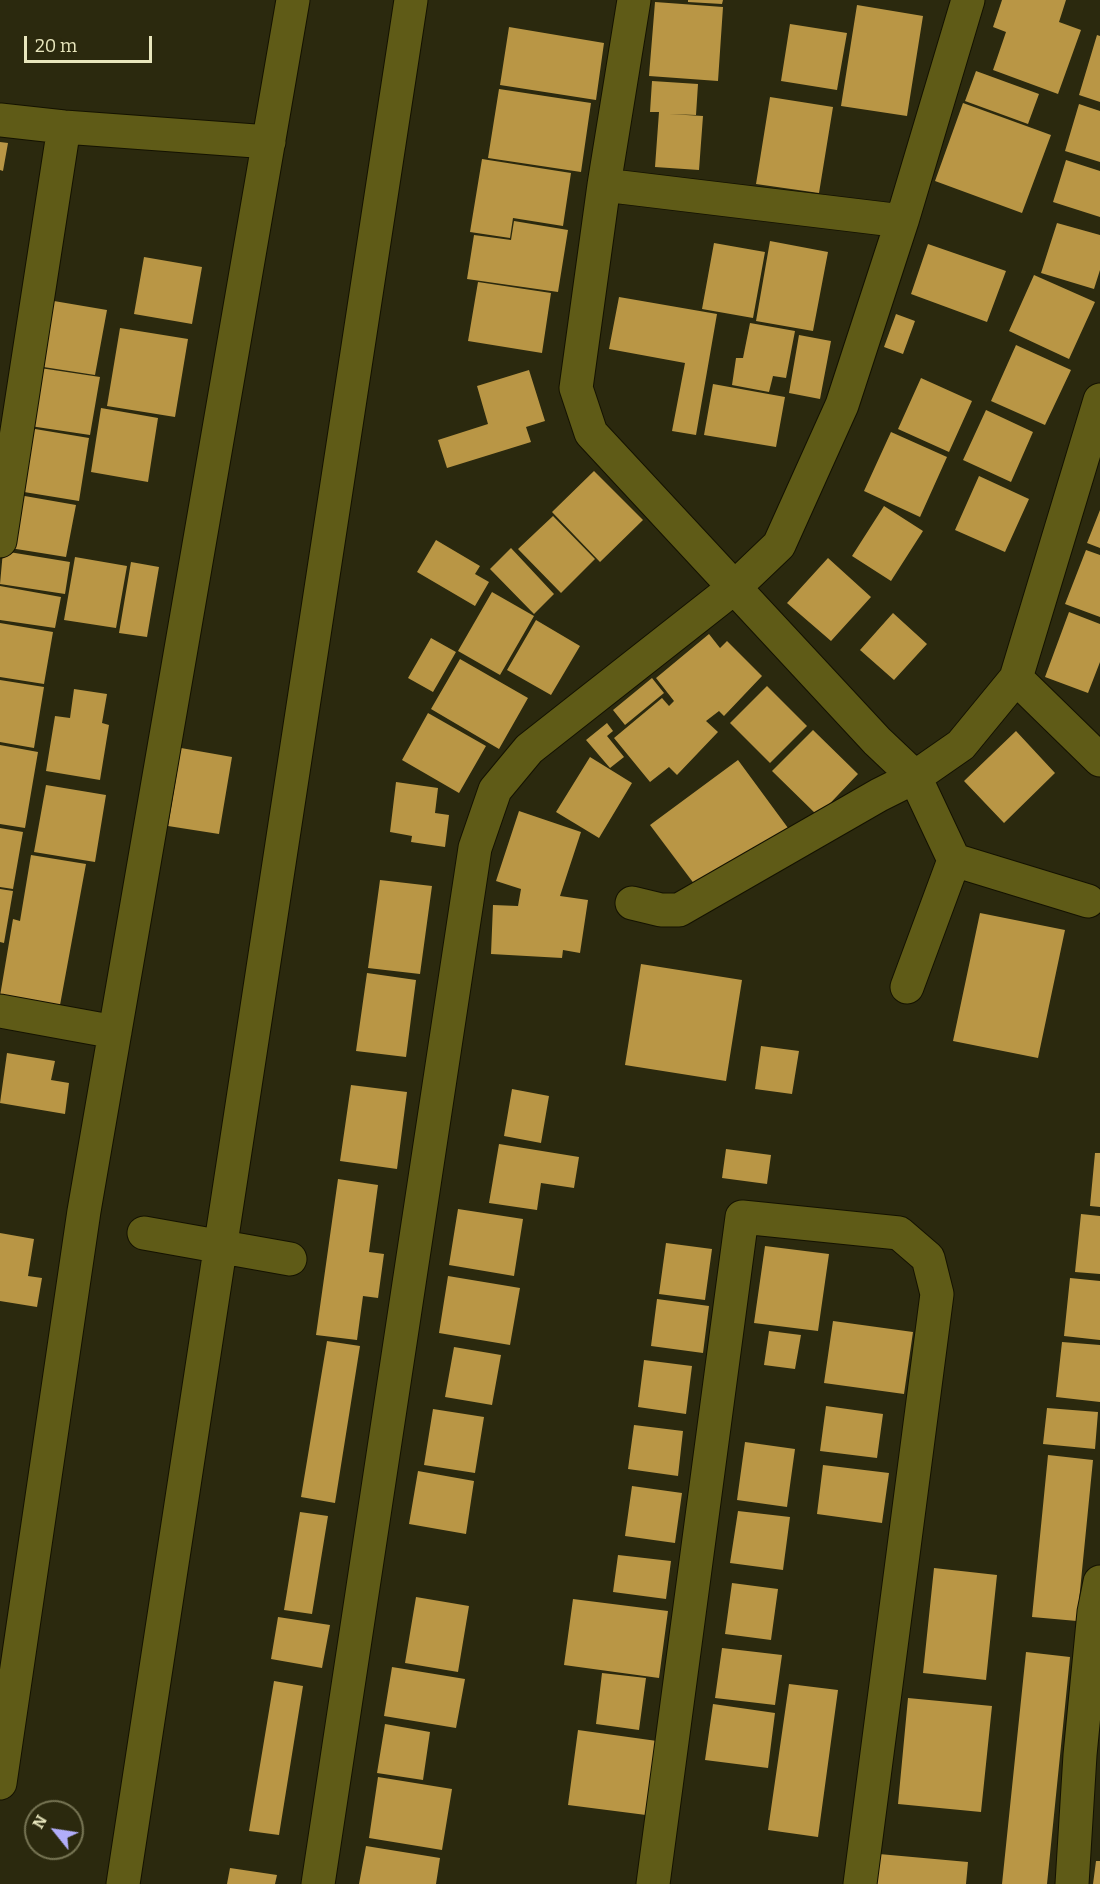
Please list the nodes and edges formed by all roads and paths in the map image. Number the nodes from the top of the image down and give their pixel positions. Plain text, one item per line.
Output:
1 (293, 0) edge
2 (411, 0) edge
3 (634, 0) edge
4 (968, 0) edge
5 (0, 120) edge
6 (64, 127) junction
7 (269, 142) junction
8 (604, 185) junction
9 (902, 221) junction
10 (1100, 400) edge
11 (0, 541) edge
12 (735, 587) junction
13 (1016, 678) junction
14 (1100, 760) edge
15 (915, 777) junction
16 (954, 860) junction
17 (1088, 902) dead end
18 (632, 903) dead end
19 (907, 987) dead end
20 (0, 1011) edge
21 (115, 1032) junction
22 (144, 1233) dead end
23 (220, 1247) junction
24 (290, 1259) dead end
25 (1100, 1582) edge
26 (0, 1783) edge
27 (123, 1884) edge
28 (318, 1884) edge
29 (652, 1884) edge
30 (860, 1884) edge
31 (1072, 1884) edge

1 - 7 street
2 - 23 street
3 - 8 street
4 - 9 street
5 - 6 street
6 - 7 street
6 - 11 street
7 - 21 street
8 - 9 street
8 - 12 street
9 - 12 street
10 - 13 street
12 - 15 street
12 - 28 street
13 - 14 street
13 - 15 street
15 - 16 street
15 - 18 street
16 - 17 street
16 - 19 street
20 - 21 street
21 - 26 street
22 - 23 street
23 - 24 street
23 - 27 street
25 - 31 street
29 - 30 street

